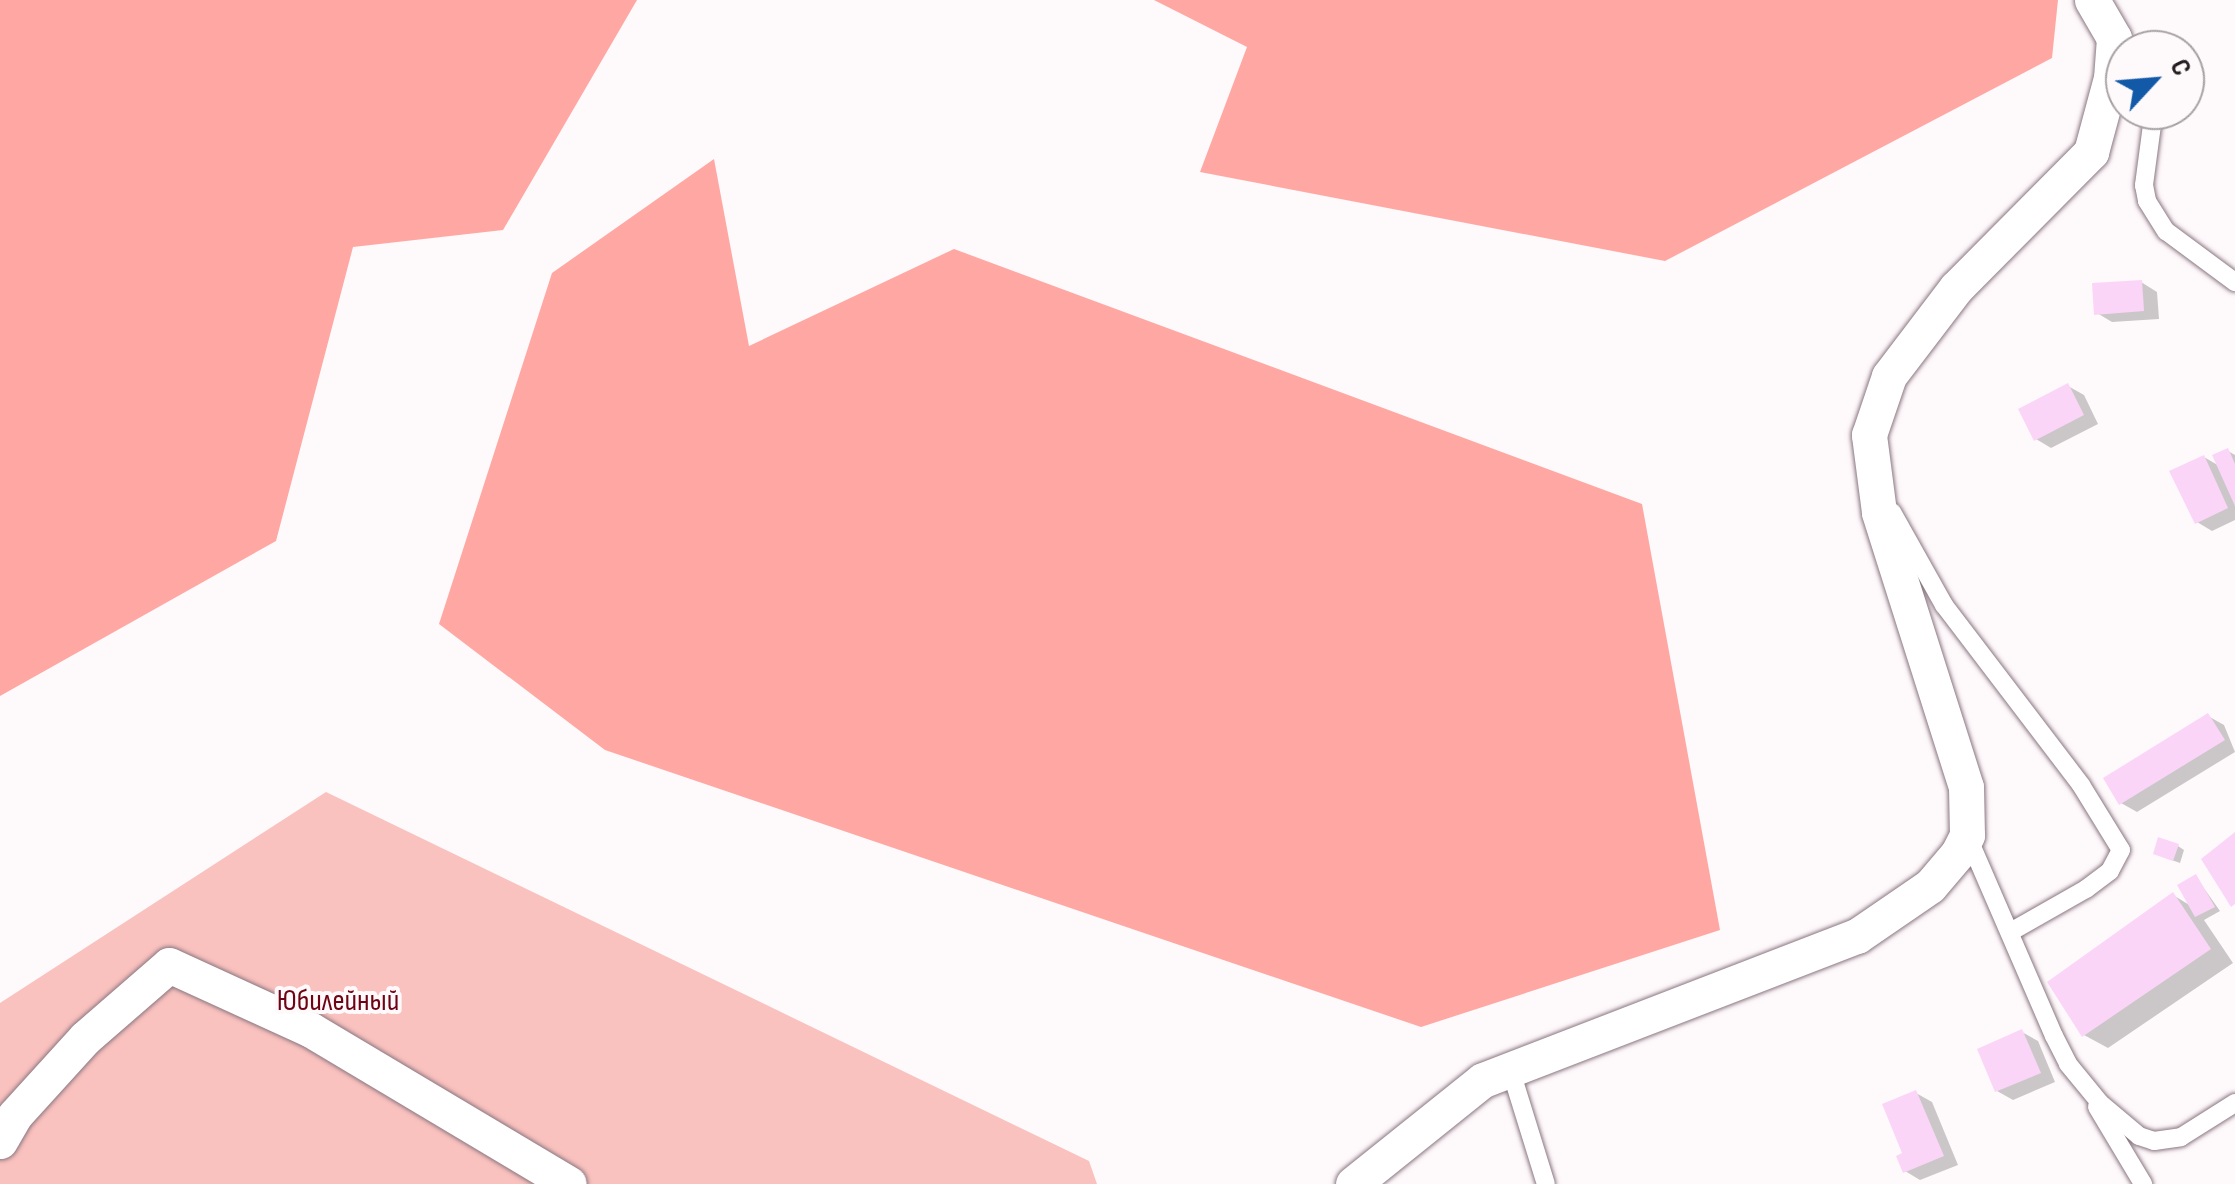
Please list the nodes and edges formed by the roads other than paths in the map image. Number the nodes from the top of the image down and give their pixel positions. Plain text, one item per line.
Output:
1 (2092, 0) edge
2 (2114, 0) edge
3 (2109, 30) edge
4 (2114, 30) edge
5 (2105, 115) edge
6 (2151, 130) edge
7 (2235, 282) edge
8 (1875, 481) junction
9 (1967, 835) junction
10 (2012, 930) junction
11 (1510, 1068) junction
12 (2083, 1085) junction
13 (2235, 1103) edge
14 (0, 1141) edge
15 (569, 1184) edge
16 (1353, 1184) edge
17 (1546, 1184) edge
18 (2144, 1184) edge

1 - 3 street
2 - 4 street
5 - 8 street
6 - 7 lane
8 - 9 street
8 - 10 lane
9 - 10 lane
9 - 11 street
10 - 12 lane
11 - 16 street
11 - 17 lane
12 - 13 lane
12 - 18 lane
14 - 15 street

